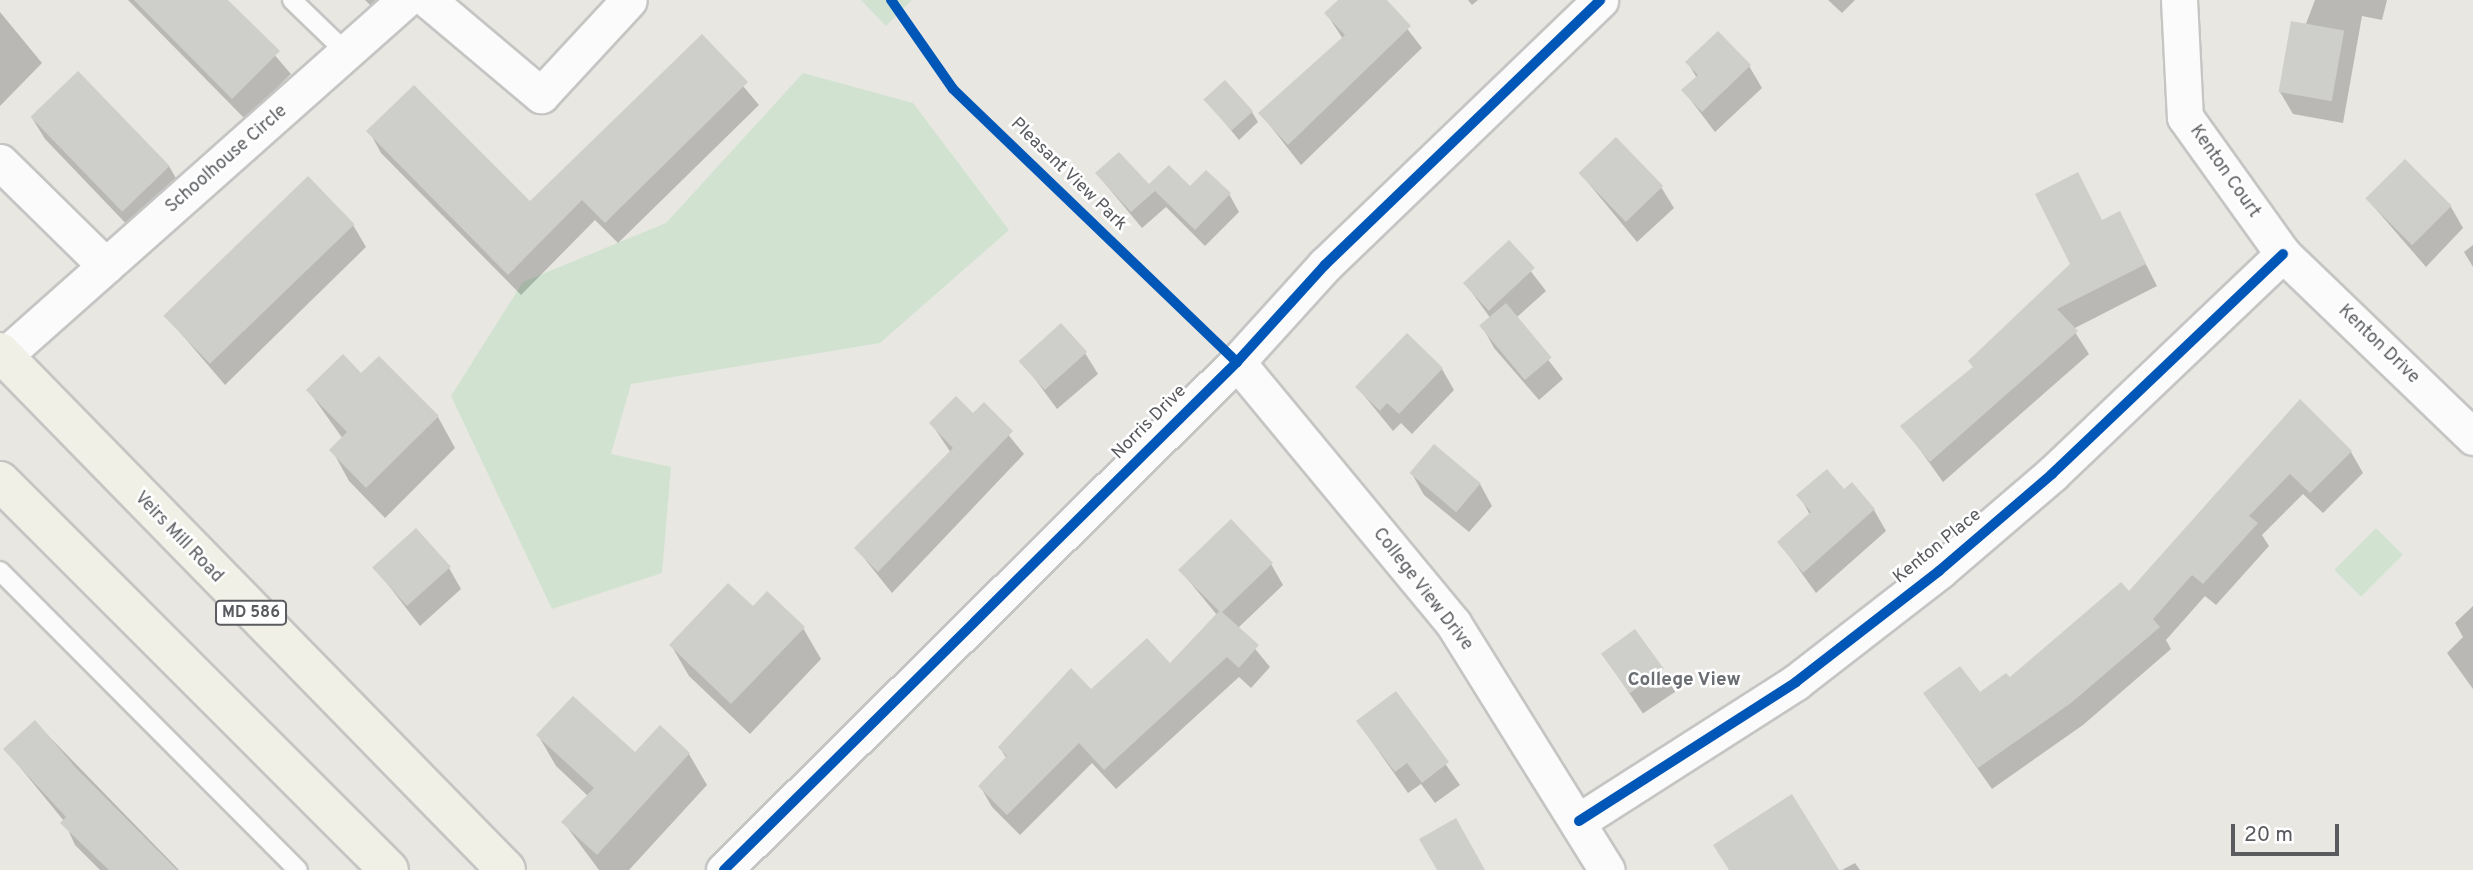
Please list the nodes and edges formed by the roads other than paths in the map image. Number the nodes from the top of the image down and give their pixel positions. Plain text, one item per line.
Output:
1 (292, 0) edge
2 (405, 0) edge
3 (428, 0) edge
4 (629, 0) edge
5 (1600, 0) edge
6 (2179, 0) edge
7 (348, 54) junction
8 (0, 162) edge
9 (2283, 254) junction
10 (106, 266) junction
11 (2, 354) edge
12 (1237, 362) junction
13 (2473, 437) edge
14 (0, 481) edge
15 (0, 572) edge
16 (1579, 821) junction
17 (298, 870) edge
18 (389, 870) edge
19 (506, 870) edge
20 (724, 870) edge
21 (1606, 870) edge

1 - 7 lane
2 - 7 street, Schoolhouse Circle
3 - 4 street
5 - 12 street, Norris Drive
6 - 9 street, Kenton Court
7 - 10 street, Schoolhouse Circle
8 - 10 street
9 - 13 street, Kenton Drive
9 - 16 street, Kenton Place
10 - 11 street, Schoolhouse Circle
11 - 19 main road, Veirs Mill Road / MD 586
12 - 16 street, College View Drive
12 - 20 street, Norris Drive
14 - 18 main road
15 - 17 lane
16 - 21 street, College View Drive

